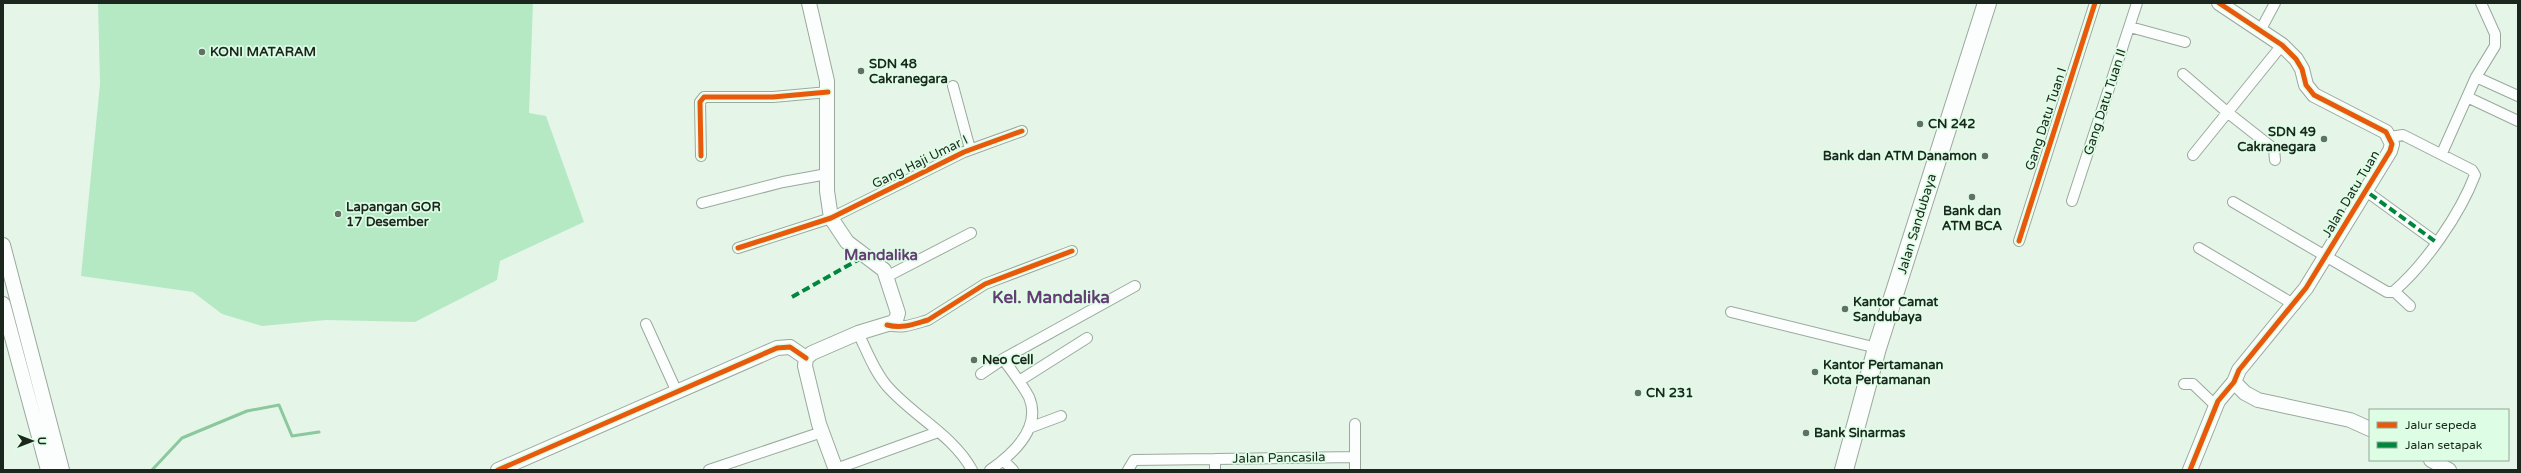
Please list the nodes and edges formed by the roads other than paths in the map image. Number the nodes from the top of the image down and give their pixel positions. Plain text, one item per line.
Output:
1 (809, 3) edge
2 (1987, 3) edge
3 (2095, 3) edge
4 (2137, 3) edge
5 (2220, 3) edge
6 (2275, 3) edge
7 (2481, 3) edge
8 (2130, 27) junction
9 (2260, 31) junction
10 (2185, 42) dead end
11 (2282, 46) junction
12 (2183, 74) dead end
13 (2476, 77) junction
14 (953, 86) dead end
15 (828, 92) junction
16 (2518, 96) edge
17 (2467, 97) junction
18 (2227, 112) junction
19 (2518, 121) edge
20 (1022, 131) dead end
21 (2390, 137) junction
22 (970, 149) junction
23 (2442, 154) junction
24 (2193, 155) dead end
25 (701, 156) dead end
26 (2276, 160) dead end
27 (827, 174) junction
28 (2370, 194) dead end
29 (2072, 201) dead end
30 (2234, 202) dead end
31 (702, 203) dead end
32 (831, 218) junction
33 (971, 233) dead end
34 (2019, 241) dead end
35 (2436, 242) junction
36 (3, 245) edge
37 (738, 248) dead end
38 (2199, 248) dead end
39 (1072, 251) dead end
40 (2326, 258) junction
41 (888, 276) junction
42 (1135, 286) dead end
43 (2394, 291) junction
44 (17, 299) junction
45 (3, 303) edge
46 (2294, 305) junction
47 (2410, 306) dead end
48 (1731, 312) dead end
49 (646, 324) dead end
50 (5, 325) edge
51 (887, 325) junction
52 (858, 333) junction
53 (1087, 338) dead end
54 (1877, 348) junction
55 (806, 358) junction
56 (1003, 359) junction
57 (981, 374) dead end
58 (1019, 381) junction
59 (2234, 382) junction
60 (2184, 384) dead end
61 (676, 390) junction
62 (2216, 406) junction
63 (1061, 416) dead end
64 (1356, 424) dead end
65 (1029, 428) junction
66 (2369, 429) edge
67 (822, 432) junction
68 (938, 432) junction
69 (1355, 457) junction
70 (1214, 459) junction
71 (2433, 461) edge
72 (48, 470) edge
73 (62, 470) edge
74 (498, 470) edge
75 (709, 470) edge
76 (836, 470) edge
77 (972, 470) edge
78 (990, 470) edge
79 (1128, 470) edge
80 (1215, 470) edge
81 (1355, 470) edge
82 (1844, 470) edge
83 (2190, 470) edge
84 (2449, 470) edge

1 - 15 street
2 - 54 highway, Jalan Sandubaya
3 - 34 street, Gang Datu Tuan I
4 - 8 street, Gang Datu Tuan II
5 - 9 street
6 - 9 street
7 - 13 street
8 - 10 street
8 - 29 street, Gang Datu Tuan II
9 - 11 street
11 - 18 street
11 - 21 street
12 - 18 street
13 - 16 street
13 - 17 street
14 - 22 street
15 - 25 street
15 - 27 street
17 - 19 street
17 - 23 street
18 - 24 street
18 - 26 street
20 - 22 street, Gang Haji Umar I
21 - 23 street
21 - 40 street, Jalan Datu Tuan
22 - 32 street, Gang Haji Umar I
23 - 35 street
27 - 31 street
27 - 32 street
28 - 35 street
30 - 40 street
32 - 37 street, Gang Haji Umar I
32 - 41 street
33 - 41 street
35 - 43 street
36 - 44 street
38 - 46 street
39 - 51 street
40 - 43 street
40 - 46 street, Jalan Datu Tuan
41 - 51 street
42 - 56 street
43 - 47 street
44 - 45 street
44 - 73 street
45 - 50 street
46 - 59 street, Jalan Datu Tuan
48 - 54 street
49 - 61 street
50 - 72 street
51 - 52 street
52 - 55 street
52 - 68 street
53 - 58 street
54 - 82 highway, Jalan Sandubaya
55 - 61 street
55 - 67 street
56 - 57 street
56 - 58 street
58 - 65 street
59 - 62 street, Jalan Datu Tuan
59 - 66 street
60 - 62 street
61 - 74 street
62 - 83 street, Jalan Datu Tuan
63 - 65 street
64 - 69 street
65 - 78 street
67 - 75 street
67 - 76 street
68 - 76 street
68 - 77 street
69 - 70 street, Jalan Pancasila
69 - 81 street
70 - 79 street
70 - 80 street, Jalan Pancasila
71 - 84 street

